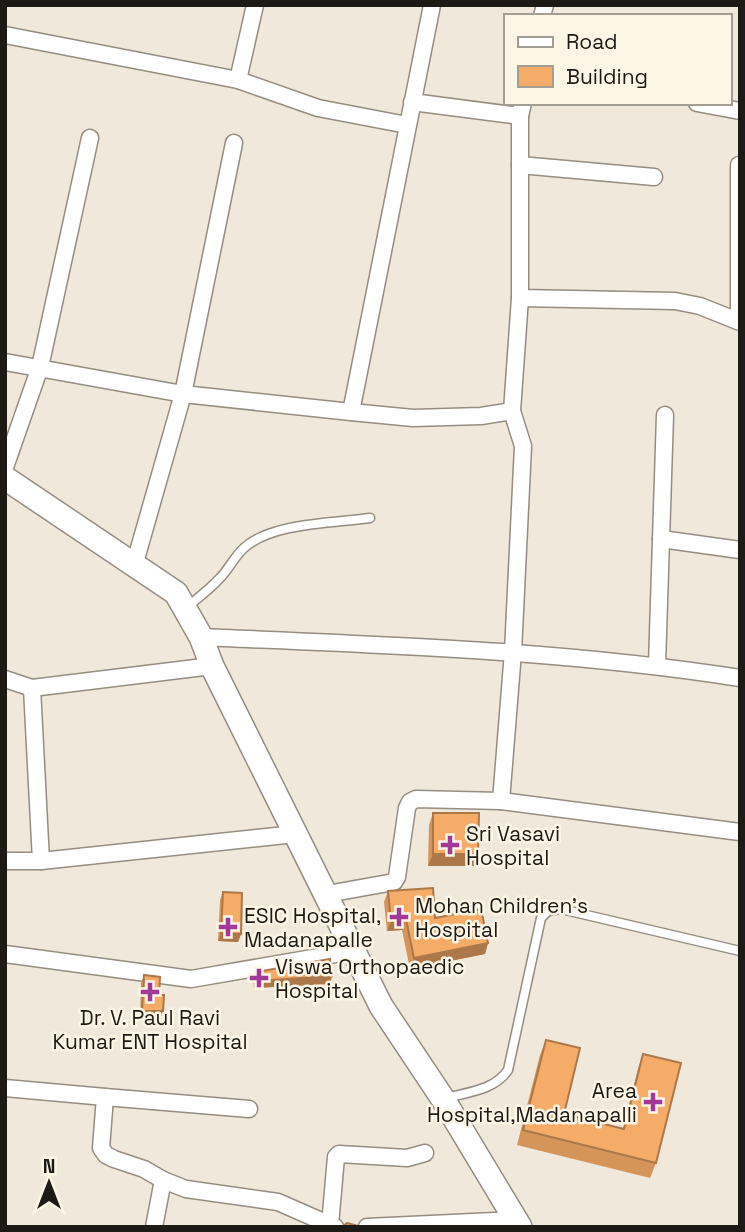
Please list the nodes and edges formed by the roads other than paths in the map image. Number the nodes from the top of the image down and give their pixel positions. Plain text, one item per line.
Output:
1 (255, 5) edge
2 (432, 5) edge
3 (5, 35) edge
4 (238, 80) junction
5 (412, 102) junction
6 (708, 105) edge
7 (521, 110) edge
8 (740, 111) edge
9 (407, 125) junction
10 (90, 138) dead end
11 (234, 143) dead end
12 (520, 165) junction
13 (739, 165) edge
14 (654, 177) dead end
15 (520, 298) junction
16 (740, 322) edge
17 (5, 362) edge
18 (40, 366) junction
19 (183, 394) junction
20 (512, 411) junction
21 (351, 412) junction
22 (665, 415) dead end
23 (5, 467) edge
24 (5, 478) edge
25 (370, 518) dead end
26 (662, 539) junction
27 (740, 550) edge
28 (134, 566) junction
29 (184, 608) junction
30 (201, 637) junction
31 (513, 652) junction
32 (657, 665) junction
33 (212, 666) junction
34 (740, 678) edge
35 (5, 679) edge
36 (32, 688) junction
37 (501, 801) junction
38 (740, 832) edge
39 (295, 834) junction
40 (5, 861) edge
41 (41, 861) junction
42 (327, 894) junction
43 (353, 951) junction
44 (740, 951) edge
45 (5, 954) edge
46 (5, 1088) edge
47 (105, 1097) junction
48 (443, 1099) junction
49 (249, 1109) dead end
50 (425, 1153) dead end
51 (163, 1180) junction
52 (518, 1223) edge
53 (436, 1225) edge
54 (333, 1226) edge
55 (154, 1227) edge
56 (368, 1227) edge

1 - 4 street
2 - 5 street
3 - 4 street
4 - 9 street
5 - 7 street
5 - 9 street
6 - 8 street
7 - 12 street
9 - 21 street
10 - 18 street
11 - 19 street
12 - 14 street
12 - 15 street
13 - 16 street
15 - 16 street
15 - 20 street
17 - 18 street
18 - 19 street
18 - 23 street
19 - 21 street
19 - 28 street
20 - 21 street
20 - 31 street
22 - 26 street
24 - 28 main road
25 - 29 lane
26 - 27 street
26 - 32 street
28 - 29 main road
29 - 30 main road
30 - 31 street
30 - 33 main road
31 - 32 street
31 - 37 street
32 - 34 street
33 - 36 street
33 - 39 main road
35 - 36 street
36 - 41 street
37 - 38 street
37 - 42 street
39 - 41 street
39 - 42 main road
40 - 41 street
42 - 43 main road
43 - 45 street
43 - 48 main road
44 - 48 lane
46 - 47 street
47 - 49 street
47 - 51 street
48 - 52 main road
50 - 54 street
51 - 54 street
51 - 55 street
52 - 53 street
53 - 56 street

